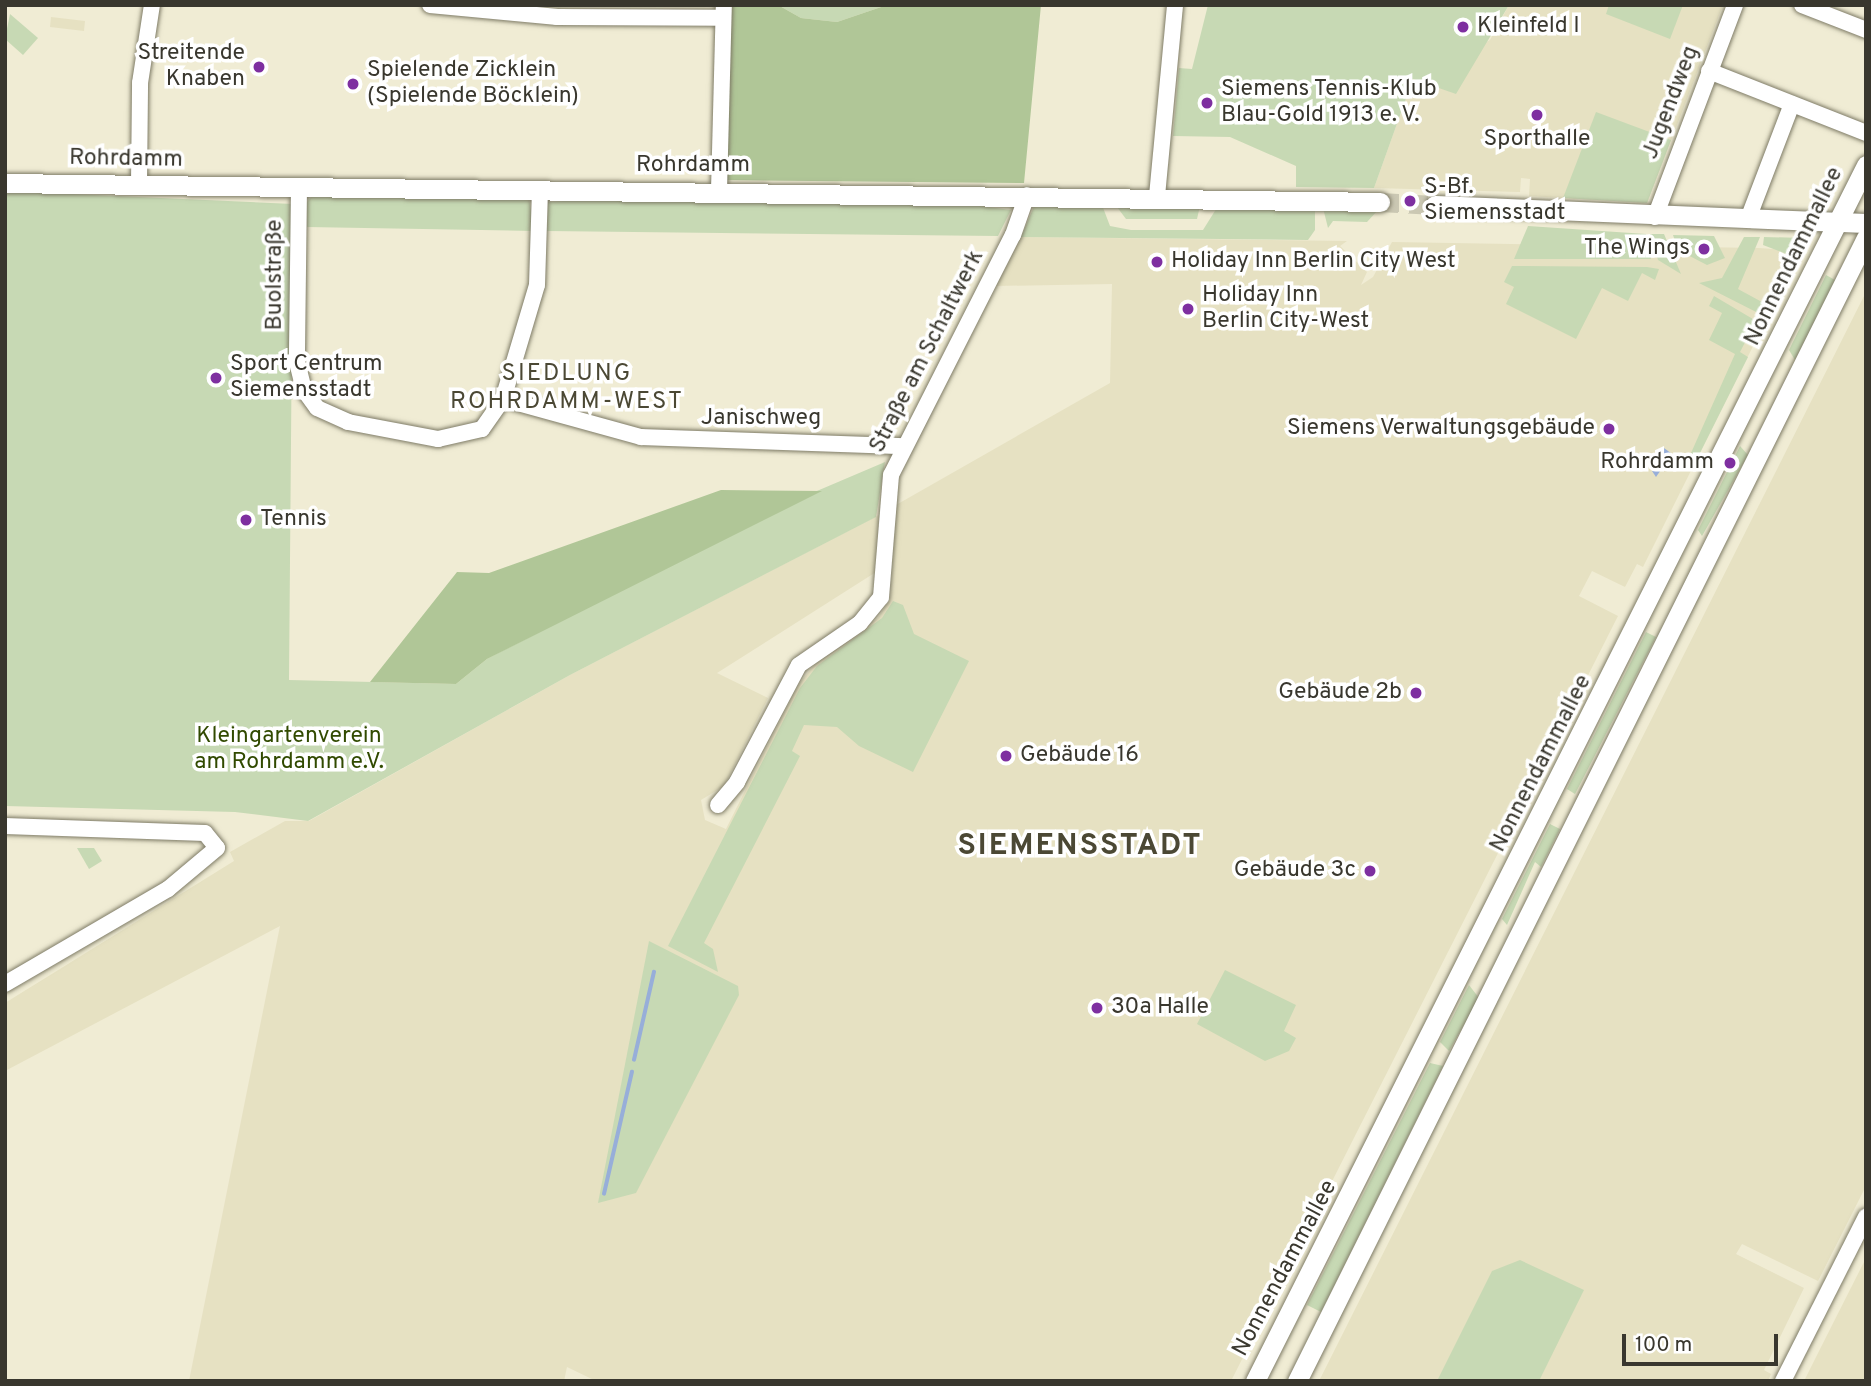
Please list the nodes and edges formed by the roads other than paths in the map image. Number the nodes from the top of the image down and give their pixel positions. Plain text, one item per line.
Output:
1 (152, 5) edge
2 (430, 5) edge
3 (1175, 5) edge
4 (1735, 5) edge
5 (1802, 5) edge
6 (724, 12) edge
7 (1866, 30) edge
8 (1709, 71) junction
9 (1792, 104) junction
10 (1866, 133) edge
11 (1866, 165) edge
12 (5, 183) edge
13 (139, 184) junction
14 (299, 187) junction
15 (540, 190) junction
16 (719, 190) junction
17 (1027, 195) junction
18 (1157, 196) junction
19 (1380, 202) tunnel mouth
20 (1435, 205) tunnel mouth
21 (1655, 217) junction
22 (1748, 219) junction
23 (1866, 223) edge
24 (1840, 224) junction
25 (1866, 238) edge
26 (503, 399) junction
27 (904, 446) junction
28 (718, 805) dead end
29 (5, 826) edge
30 (5, 984) edge
31 (1866, 1217) edge
32 (1255, 1381) edge
33 (1297, 1381) edge
34 (1783, 1381) edge

1 - 13 street
2 - 6 street
3 - 18 street
4 - 8 street, Jugendweg
5 - 7 street
6 - 16 street
8 - 9 street
8 - 21 street, Jugendweg
9 - 10 street
9 - 22 street
11 - 24 main road, Nonnendammallee
12 - 13 main road, Rohrdamm
13 - 14 main road, Rohrdamm
14 - 15 main road, Rohrdamm
14 - 26 street, Buolstraße
15 - 16 main road, Rohrdamm
15 - 26 street
16 - 17 main road, Rohrdamm
17 - 18 main road, Rohrdamm
17 - 27 street, Straße am Schaltwerk
18 - 19 main road, Rohrdamm
20 - 21 main road
21 - 22 main road
22 - 24 main road
23 - 24 main road
24 - 32 main road, Nonnendammallee
25 - 33 main road
26 - 27 street, Janischweg
27 - 28 street, Straße am Schaltwerk
29 - 30 street
31 - 34 street

